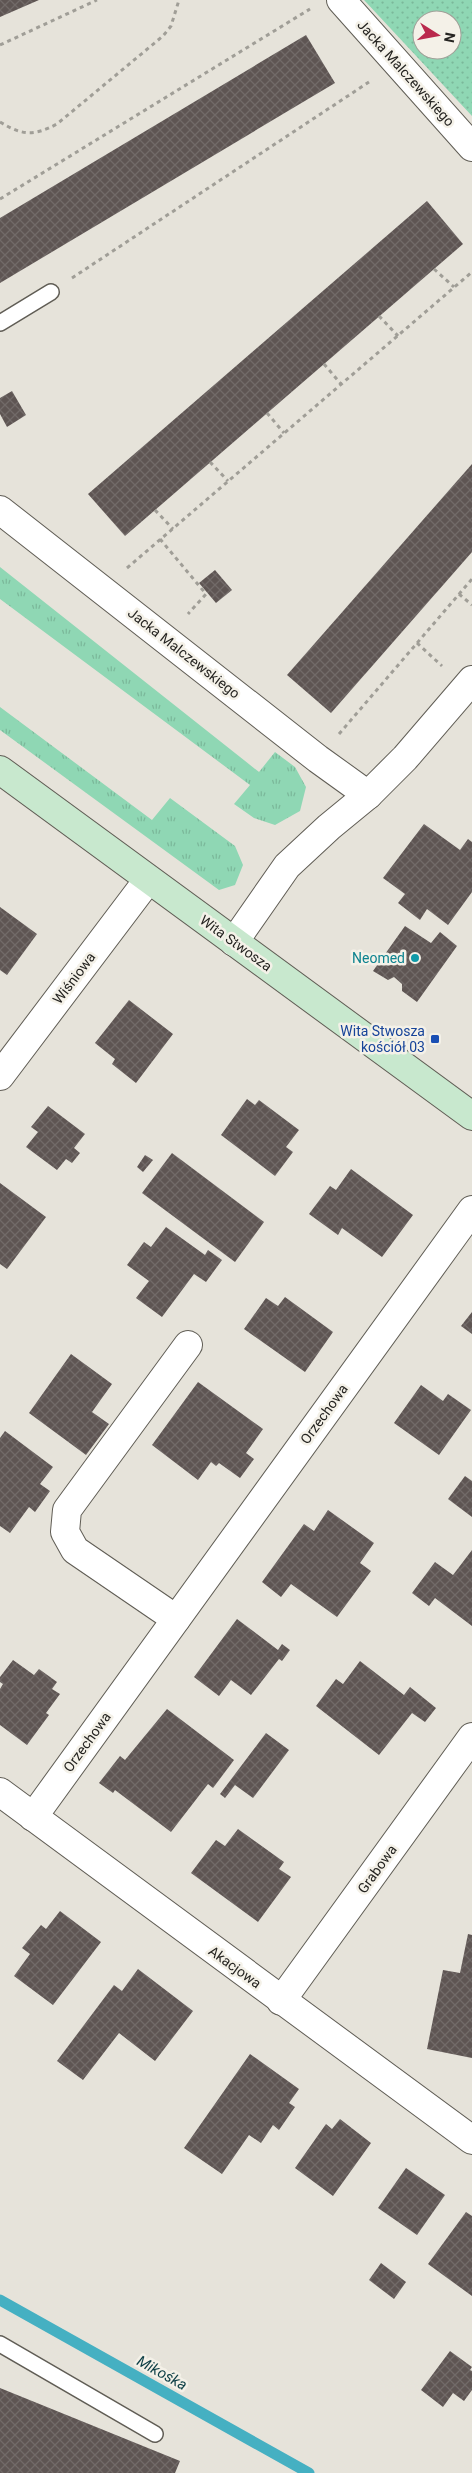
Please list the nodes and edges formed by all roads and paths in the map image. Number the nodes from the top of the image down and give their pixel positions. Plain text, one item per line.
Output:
1 (97, 0) edge
2 (179, 0) edge
3 (329, 3) edge
4 (0, 45) edge
5 (397, 64) junction
6 (0, 122) edge
7 (472, 147) edge
8 (0, 199) edge
9 (434, 269) dead end
10 (472, 272) edge
11 (454, 287) junction
12 (51, 292) joint
13 (379, 316) dead end
14 (0, 323) edge
15 (398, 336) junction
16 (324, 364) dead end
17 (341, 384) junction
18 (267, 413) dead end
19 (284, 433) junction
20 (210, 462) dead end
21 (228, 481) junction
22 (0, 510) edge
23 (155, 510) dead end
24 (173, 528) junction
25 (160, 539) junction
26 (472, 579) edge
27 (103, 588) junction
28 (459, 594) junction
29 (472, 605) edge
30 (181, 621) dead end
31 (417, 643) junction
32 (443, 667) dead end
33 (472, 680) edge
34 (318, 759) junction
35 (0, 770) edge
36 (368, 795) junction
37 (148, 880) junction
38 (234, 942) junction
39 (0, 1076) edge
40 (472, 1116) edge
41 (472, 1210) edge
42 (188, 1345) dead end
43 (176, 1619) junction
44 (472, 1737) edge
45 (0, 1792) edge
46 (33, 1818) junction
47 (281, 2001) junction
48 (472, 2140) edge
49 (0, 2344) edge
50 (155, 2434) dead end

1 - 4 path
2 - 6 path
3 - 5 street, Jacka Malczewskiego
3 - 8 path
5 - 7 street, Jacka Malczewskiego
5 - 12 path
9 - 11 path
10 - 11 path
11 - 15 path
12 - 14 lane
13 - 15 path
15 - 17 path
16 - 17 path
17 - 19 path
18 - 19 path
19 - 21 path
20 - 21 path
21 - 24 path
22 - 27 street, Jacka Malczewskiego
23 - 24 path
24 - 25 path
25 - 27 path
25 - 30 path
26 - 28 path
27 - 34 street, Jacka Malczewskiego
28 - 29 path
28 - 31 path
31 - 32 path
31 - 34 path
33 - 36 street
34 - 36 street, Jacka Malczewskiego
35 - 37 street, Wita Stwosza
36 - 38 street
37 - 38 street, Wita Stwosza
37 - 39 street, Wiśniowa
38 - 40 street, Wita Stwosza
41 - 43 street, Orzechowa
42 - 43 street
43 - 46 street, Orzechowa
44 - 47 street, Grabowa
45 - 46 street, Akacjowa
46 - 47 street, Akacjowa
47 - 48 street, Akacjowa
49 - 50 lane

